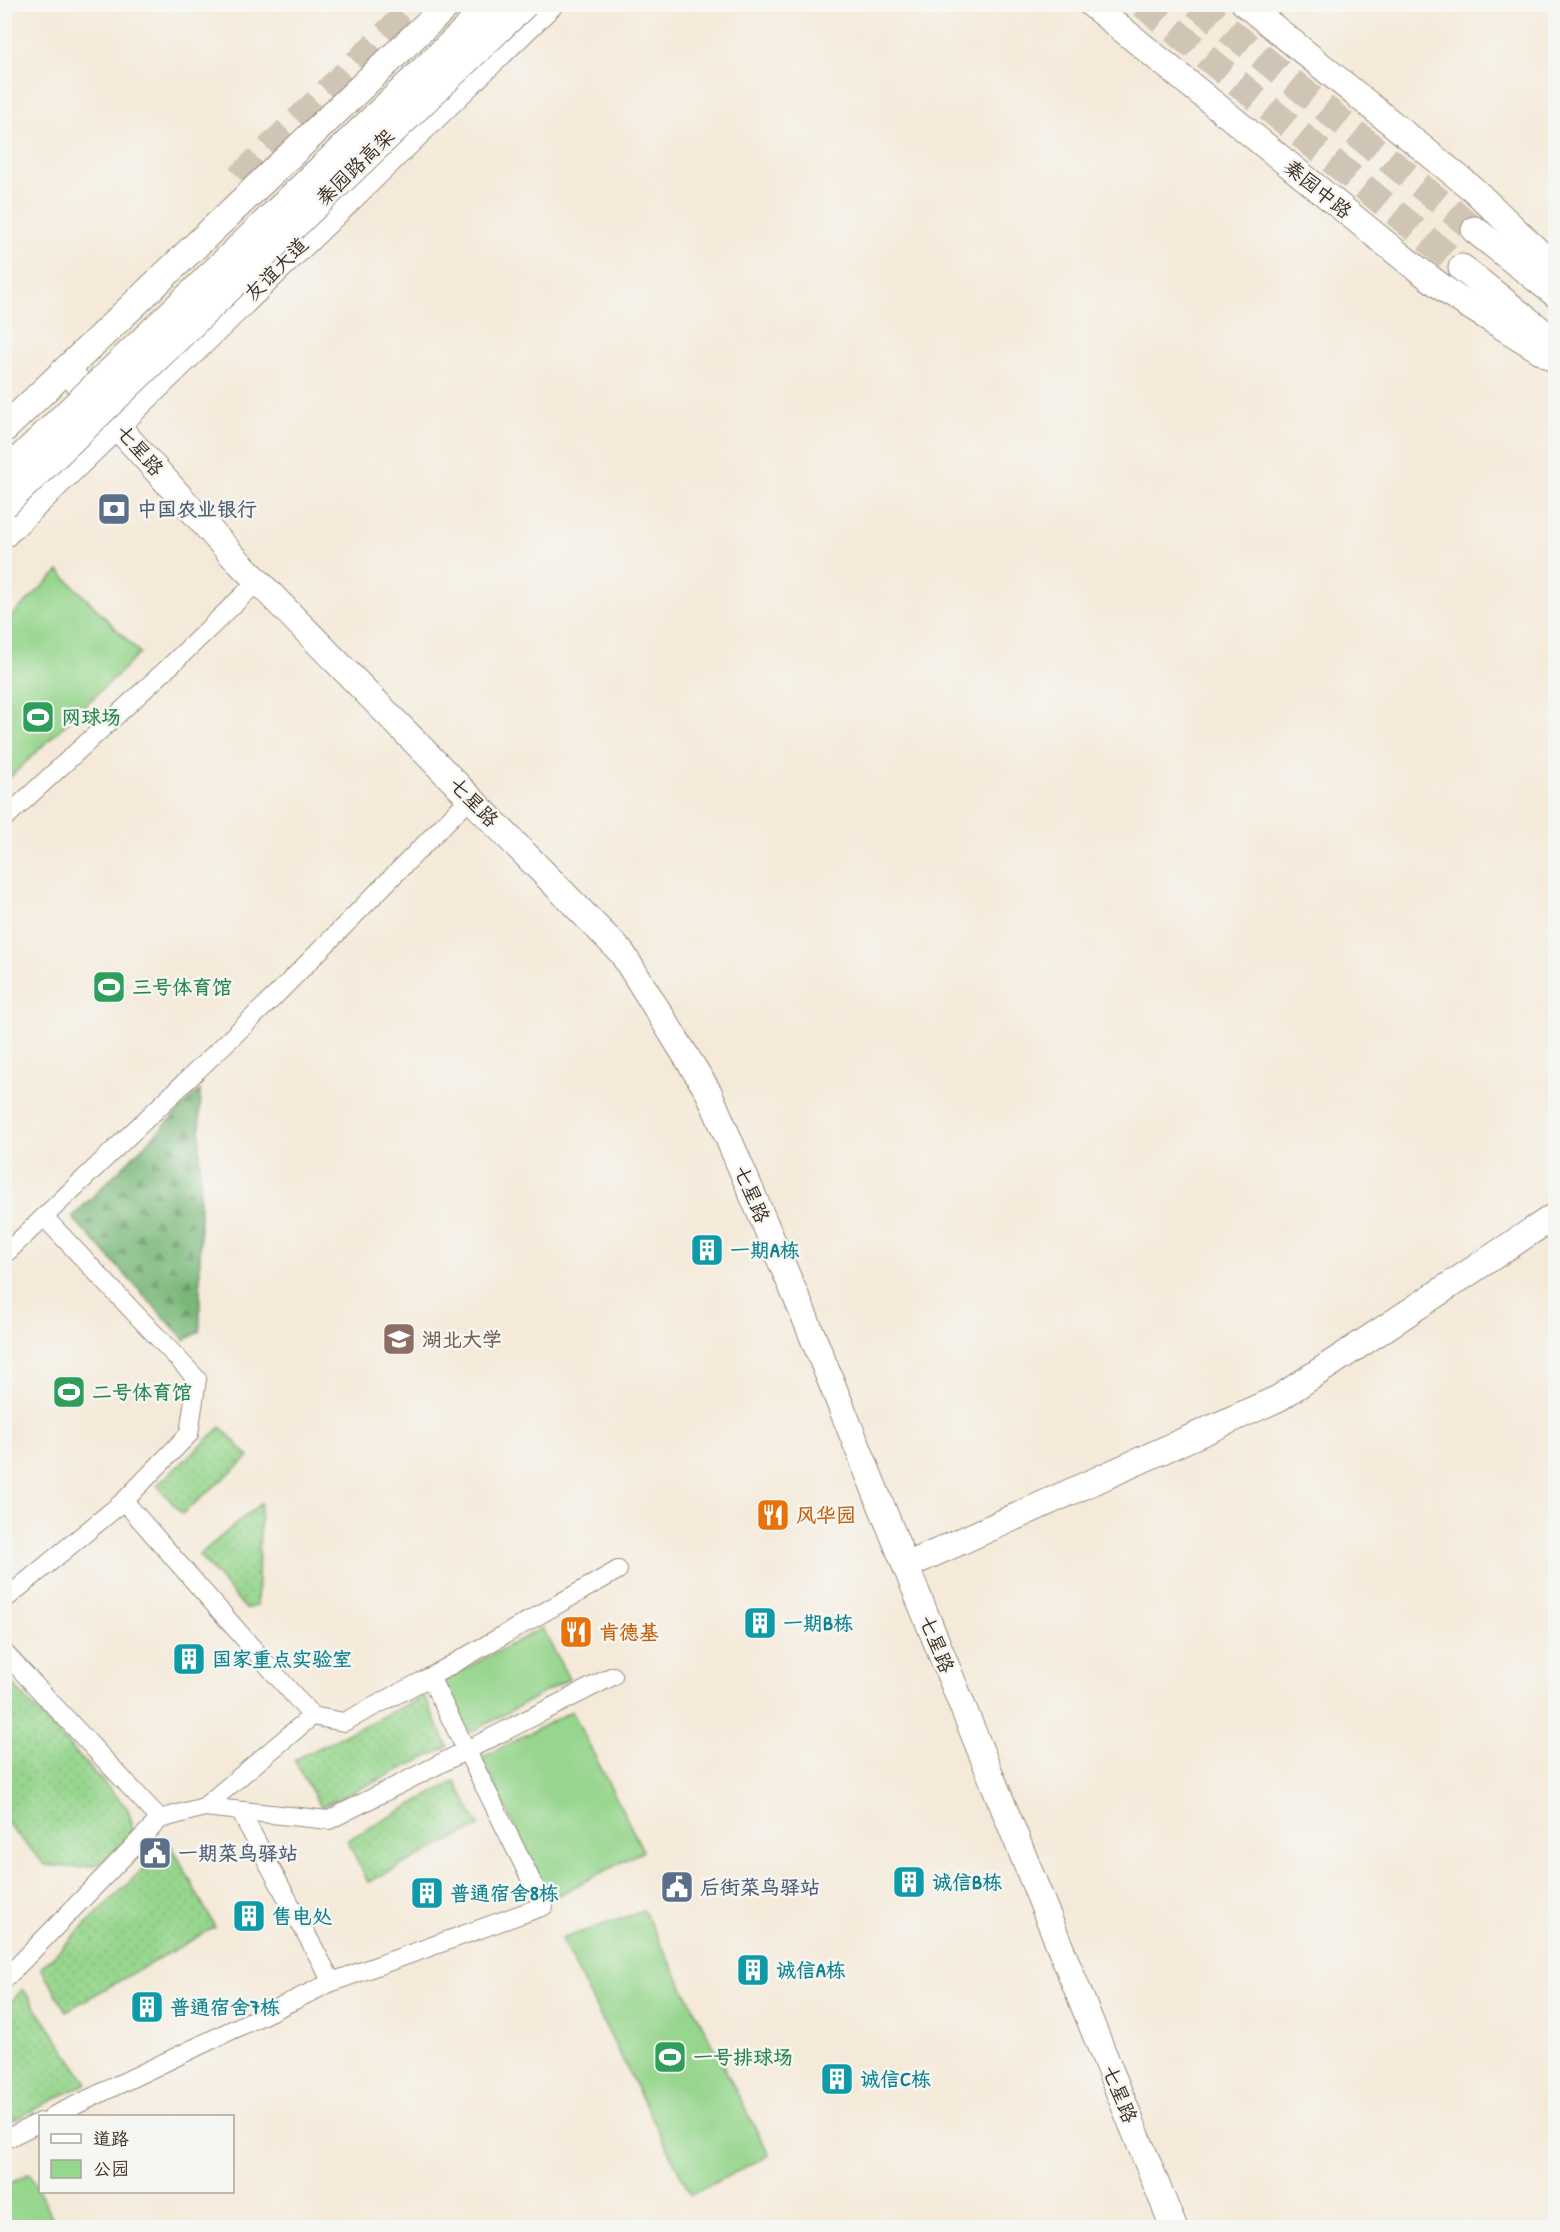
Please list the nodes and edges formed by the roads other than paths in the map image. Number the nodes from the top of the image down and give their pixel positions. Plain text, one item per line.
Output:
1 (448, 4) edge
2 (492, 4) edge
3 (525, 4) edge
4 (549, 4) edge
5 (1091, 4) edge
6 (1245, 4) edge
7 (239, 178) tunnel mouth
8 (1475, 230) tunnel mouth
9 (177, 263) junction
10 (1462, 268) tunnel mouth
11 (1556, 269) edge
12 (1556, 294) edge
13 (1556, 343) edge
14 (1556, 360) edge
15 (68, 370) junction
16 (118, 425) junction
17 (4, 429) edge
18 (4, 474) edge
19 (4, 505) edge
20 (4, 534) edge
21 (258, 581) junction
22 (470, 798) junction
23 (4, 819) edge
24 (1556, 1215) edge
25 (44, 1217) junction
26 (4, 1255) edge
27 (124, 1501) junction
28 (906, 1566) junction
29 (618, 1570) dead end
30 (4, 1600) edge
31 (4, 1652) edge
32 (613, 1676) dead end
33 (430, 1677) junction
34 (312, 1716) junction
35 (466, 1750) junction
36 (204, 1807) junction
37 (240, 1811) junction
38 (159, 1819) junction
39 (4, 1980) edge
40 (332, 1982) junction
41 (54, 2115) edge
42 (39, 2122) edge
43 (4, 2140) edge
44 (1174, 2228) edge

1 - 9 main road
2 - 18 main road, 秦园路高架, bridge
3 - 19 main road, 秦园路高架, bridge
4 - 16 main road, 友谊大道
5 - 14 street, 秦园中路
6 - 11 street
7 - 9 main road
8 - 12 main road
9 - 15 main road
10 - 13 main road
15 - 16 street, 七星路
15 - 17 main road
16 - 20 main road, 友谊大道
16 - 21 street, 七星路
21 - 22 street, 七星路
21 - 23 street
22 - 25 street
22 - 28 street, 七星路
24 - 28 street
25 - 26 street
25 - 27 street
27 - 30 street
27 - 34 street
28 - 44 street, 七星路
29 - 33 street
31 - 38 street
32 - 35 street
33 - 34 street
33 - 35 street
34 - 36 street
35 - 37 street
35 - 40 street
36 - 37 street
36 - 38 street
37 - 40 street
38 - 39 street
40 - 41 street
42 - 43 street

